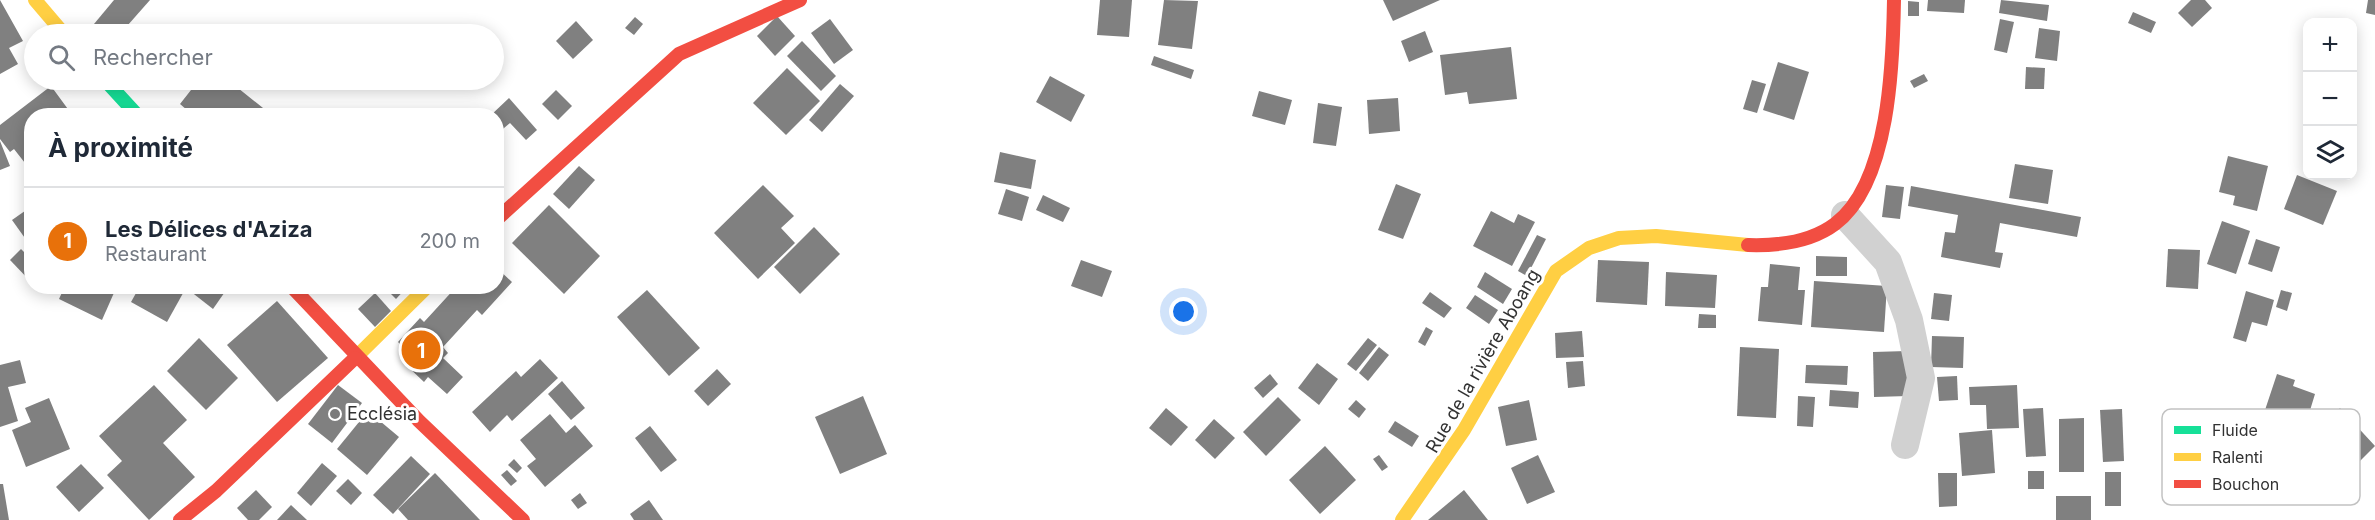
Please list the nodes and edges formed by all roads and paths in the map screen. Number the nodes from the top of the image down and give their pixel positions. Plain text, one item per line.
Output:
1 (35, 0) edge
2 (800, 0) edge
3 (1894, 0) edge
4 (55, 24) edge
5 (114, 90) edge
6 (131, 108) edge
7 (504, 212) edge
8 (1845, 215) junction
9 (299, 294) edge
10 (420, 294) edge
11 (358, 356) junction
12 (1905, 445) dead end
13 (193, 516) edge
14 (523, 520) edge
15 (1402, 520) edge

1 - 4 street
2 - 7 street
3 - 8 street, Rue de la rivière Aboang
5 - 6 street
8 - 12 street
8 - 15 street, Rue de la rivière Aboang
9 - 11 street
10 - 11 street
11 - 13 street
11 - 14 street

